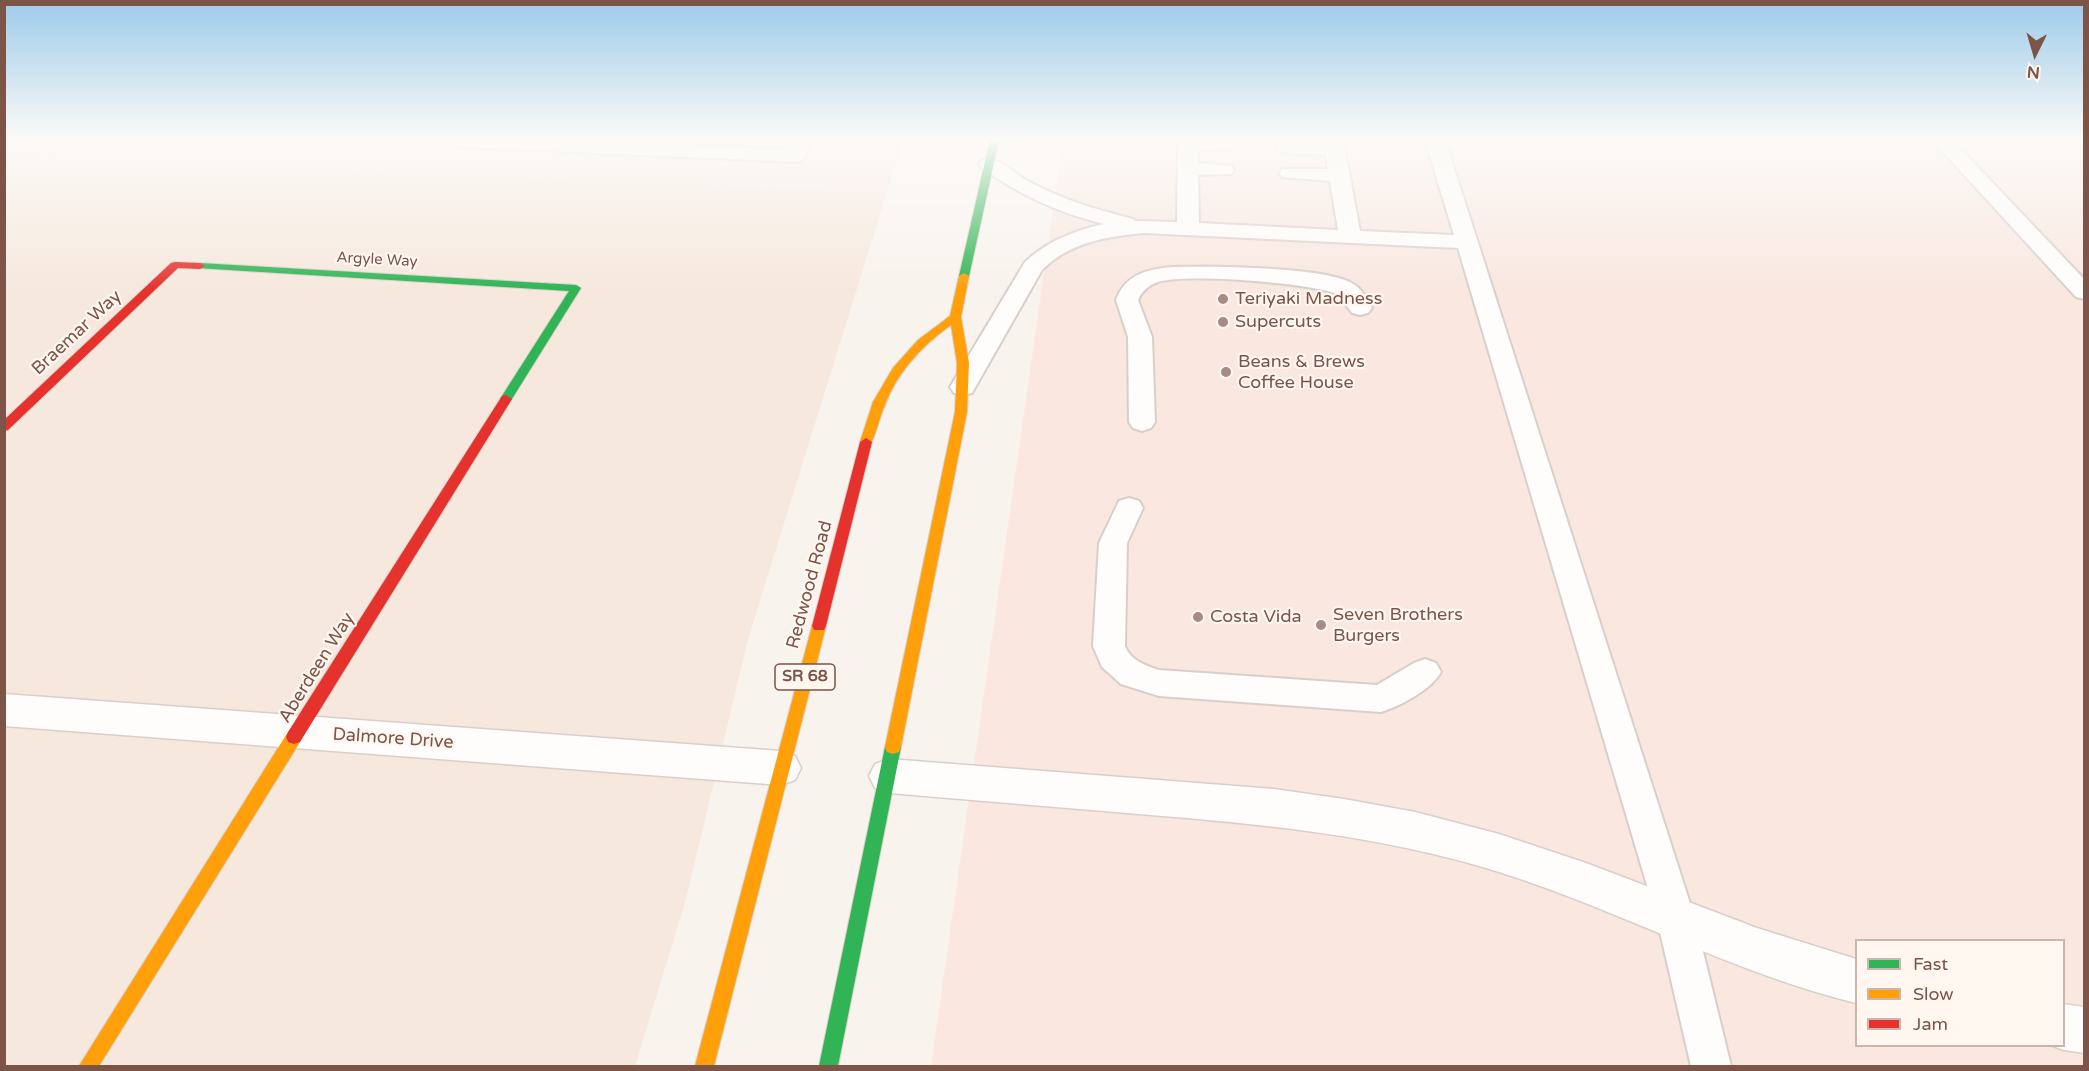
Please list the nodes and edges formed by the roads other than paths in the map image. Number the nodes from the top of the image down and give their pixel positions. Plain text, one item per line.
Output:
1 (983, 190) edge
2 (1029, 190) edge
3 (1188, 190) edge
4 (1342, 190) edge
5 (1450, 190) edge
6 (1988, 190) edge
7 (1143, 227) junction
8 (1188, 229) junction
9 (1350, 237) junction
10 (1466, 242) junction
11 (175, 265) joint
12 (576, 288) joint
13 (2085, 292) edge
14 (1360, 308) dead end
15 (955, 317) junction
16 (963, 387) junction
17 (1142, 422) dead end
18 (4, 427) edge
19 (1129, 508) dead end
20 (1425, 672) dead end
21 (4, 710) edge
22 (297, 732) junction
23 (781, 768) junction
24 (889, 776) junction
25 (1676, 919) junction
26 (1855, 980) edge
27 (2065, 1027) edge
28 (2085, 1030) edge
29 (88, 1066) edge
30 (704, 1066) edge
31 (828, 1066) edge
32 (1711, 1066) edge

1 - 15 main road
2 - 7 lane
3 - 8 lane
4 - 9 lane
5 - 10 lane
6 - 13 lane
7 - 8 lane
7 - 16 lane
8 - 9 lane
9 - 10 lane
10 - 25 lane
11 - 12 main road, Argyle Way
11 - 18 main road, Braemar Way
12 - 22 main road, Aberdeen Way
14 - 17 lane
15 - 16 main road
15 - 23 main road, Redwood Road / SR 68
16 - 24 main road
19 - 20 lane
21 - 22 street, Dalmore Drive
22 - 23 street, Dalmore Drive
22 - 29 main road, Aberdeen Way
23 - 30 main road, Redwood Road / SR 68
24 - 25 street
24 - 31 main road
25 - 26 street
25 - 32 lane
27 - 28 street

